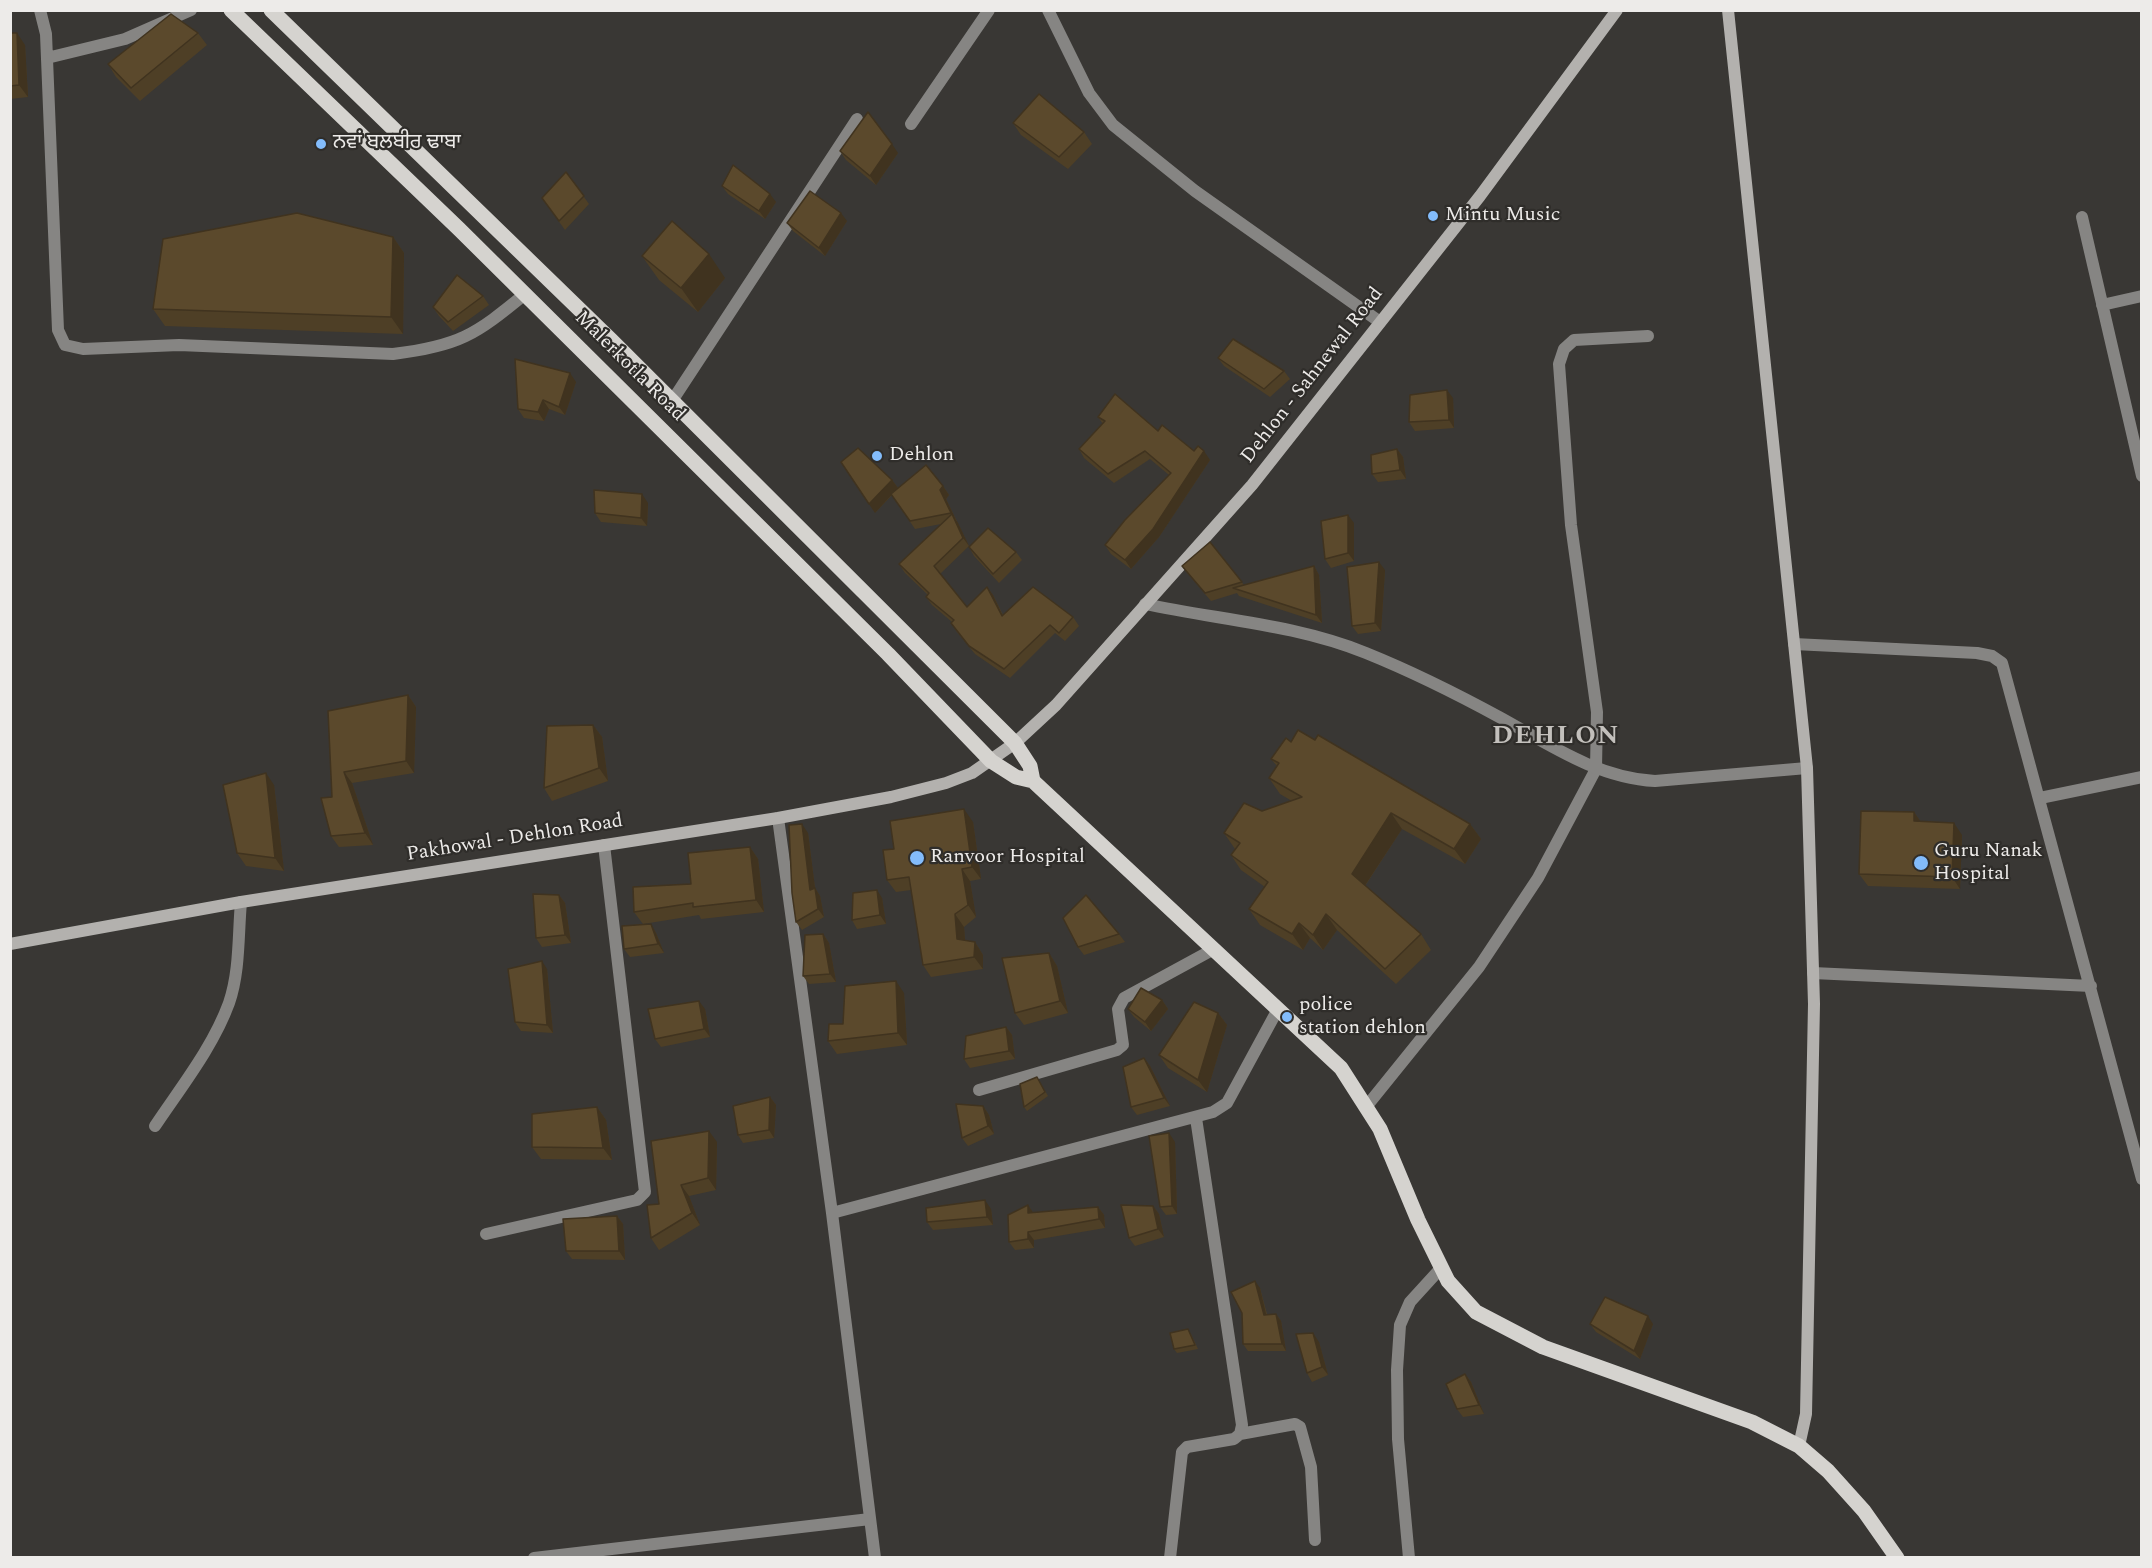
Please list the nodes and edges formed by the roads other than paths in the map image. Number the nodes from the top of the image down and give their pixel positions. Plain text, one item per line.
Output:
1 (40, 10) edge
2 (191, 10) edge
3 (231, 10) edge
4 (271, 10) edge
5 (990, 10) edge
6 (1048, 10) edge
7 (1617, 10) edge
8 (1728, 10) edge
9 (47, 58) junction
10 (857, 119) dead end
11 (911, 124) dead end
12 (2082, 217) dead end
13 (525, 294) junction
14 (2142, 296) edge
15 (2102, 305) junction
16 (1380, 322) junction
17 (1648, 336) dead end
18 (672, 401) junction
19 (2138, 449) edge
20 (2142, 476) edge
21 (1145, 604) junction
22 (1794, 644) junction
23 (1015, 743) junction
24 (991, 761) junction
25 (1807, 768) junction
26 (1596, 769) junction
27 (2142, 777) edge
28 (1033, 782) junction
29 (2040, 798) junction
30 (778, 818) junction
31 (604, 845) junction
32 (241, 902) junction
33 (10, 945) edge
34 (1214, 949) junction
35 (1813, 973) junction
36 (2091, 986) junction
37 (1278, 1009) junction
38 (979, 1090) dead end
39 (1366, 1107) junction
40 (1196, 1118) junction
41 (156, 1126) dead end
42 (2142, 1179) edge
43 (832, 1213) junction
44 (486, 1234) dead end
45 (1441, 1268) junction
46 (1240, 1434) junction
47 (1799, 1446) junction
48 (870, 1519) junction
49 (1315, 1540) dead end
50 (534, 1557) edge
51 (875, 1557) edge
52 (1170, 1557) edge
53 (1409, 1557) edge
54 (1897, 1557) edge

1 - 9 street
2 - 9 street
3 - 13 main road, Malerkotla Road
4 - 18 main road, Malerkotla Road
5 - 11 street
6 - 16 street
7 - 16 street, Dehlon - Sahnewal Road
8 - 22 street
9 - 13 street
10 - 18 street
12 - 15 street
13 - 24 main road, Malerkotla Road
14 - 15 street
15 - 19 street
16 - 21 street, Dehlon - Sahnewal Road
17 - 26 street
18 - 23 main road, Malerkotla Road
19 - 20 street
21 - 23 street, Dehlon - Sahnewal Road
21 - 26 street
22 - 25 street
22 - 29 street
23 - 24 street, Pakhowal - Dehlon Road
23 - 28 main road, Malerkotla Road
24 - 28 main road, Malerkotla Road
24 - 30 street, Pakhowal - Dehlon Road
25 - 26 street
25 - 35 street
26 - 39 street
27 - 29 street
28 - 34 main road
29 - 36 street
30 - 31 street, Pakhowal - Dehlon Road
30 - 43 street
31 - 32 street, Pakhowal - Dehlon Road
31 - 44 street
32 - 33 street, Pakhowal - Dehlon Road
32 - 41 street
34 - 37 main road
34 - 38 street
35 - 36 street
35 - 47 street
36 - 42 street
37 - 39 main road
37 - 40 street
39 - 45 main road
40 - 43 street
40 - 46 street
43 - 48 street
45 - 47 main road
45 - 53 street
46 - 49 street
46 - 52 street
47 - 54 main road
48 - 50 street
48 - 51 street

